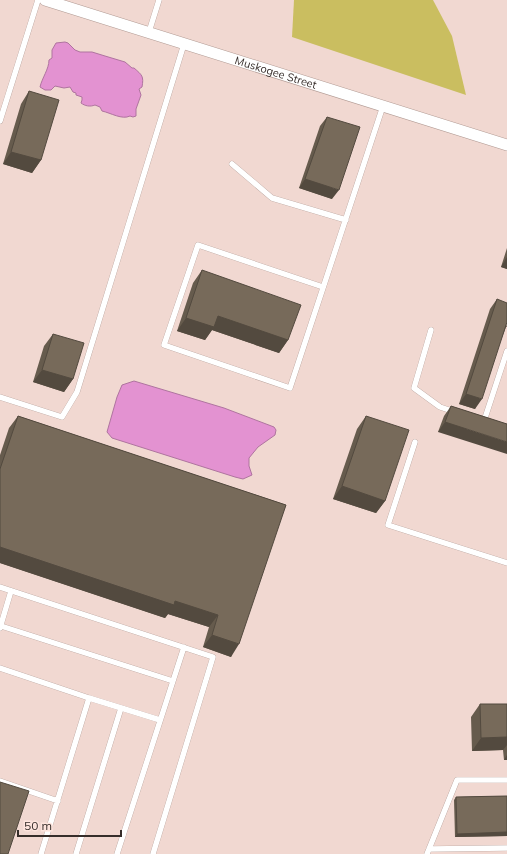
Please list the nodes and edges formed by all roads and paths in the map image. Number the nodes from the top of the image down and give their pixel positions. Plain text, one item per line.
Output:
1 (38, 0) edge
2 (45, 0) edge
3 (159, 0) edge
4 (149, 32) junction
5 (184, 44) junction
6 (383, 106) junction
7 (0, 121) edge
8 (507, 145) edge
9 (232, 164) dead end
10 (346, 220) junction
11 (323, 287) junction
12 (431, 330) dead end
13 (507, 351) edge
14 (0, 397) edge
15 (462, 414) edge
16 (477, 419) edge
17 (414, 442) dead end
18 (507, 563) edge
19 (0, 587) edge
20 (11, 591) junction
21 (0, 627) edge
22 (184, 647) junction
23 (0, 668) edge
24 (173, 681) junction
25 (89, 698) junction
26 (121, 708) junction
27 (160, 720) junction
28 (507, 780) edge
29 (0, 781) edge
30 (58, 801) junction
31 (507, 848) edge
32 (428, 851) edge
33 (41, 854) edge
34 (76, 854) edge
35 (117, 854) edge
36 (153, 854) edge

1 - 7 lane
2 - 4 street, Muskogee Street
3 - 4 lane
4 - 5 street, Muskogee Street
5 - 6 street, Muskogee Street
5 - 14 lane
6 - 8 street, Muskogee Street
6 - 10 lane
9 - 10 lane
10 - 11 lane
11 - 11 lane
12 - 15 lane
13 - 16 lane
17 - 18 lane
19 - 20 lane
20 - 21 lane
20 - 22 lane
21 - 24 lane
22 - 24 lane
22 - 36 lane
23 - 25 lane
24 - 27 lane
25 - 26 lane
25 - 30 lane
26 - 27 lane
26 - 34 lane
27 - 35 lane
28 - 32 lane
29 - 30 lane
30 - 33 lane
31 - 32 lane

